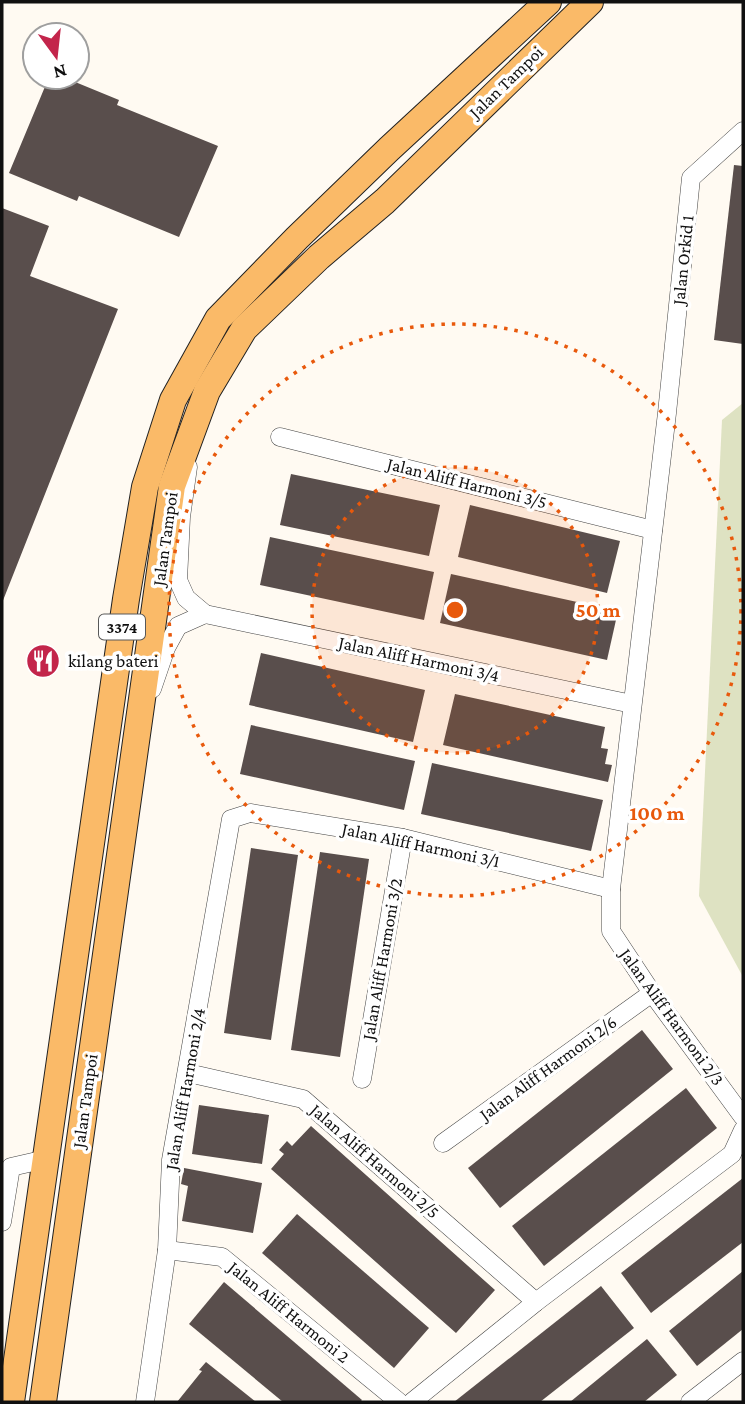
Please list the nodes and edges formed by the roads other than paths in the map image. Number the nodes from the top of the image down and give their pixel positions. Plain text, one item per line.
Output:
1 (548, 2) edge
2 (590, 2) edge
3 (743, 131) edge
4 (667, 413) joint
5 (195, 422) junction
6 (280, 437) dead end
7 (653, 530) junction
8 (206, 614) junction
9 (632, 704) junction
10 (138, 733) junction
11 (230, 819) joint
12 (403, 838) junction
13 (611, 889) junction
14 (652, 993) junction
15 (188, 1073) junction
16 (362, 1079) dead end
17 (743, 1117) edge
18 (743, 1130) edge
19 (443, 1143) dead end
20 (46, 1159) junction
21 (2, 1222) edge
22 (167, 1250) junction
23 (536, 1302) junction
24 (743, 1361) edge
25 (11, 1402) edge
26 (43, 1402) edge
27 (145, 1402) edge
28 (398, 1402) edge
29 (412, 1402) edge
30 (690, 1402) edge

1 - 20 main road, Jalan Tampoi / 3374
2 - 5 main road, Jalan Tampoi / 3374
3 - 4 street, Jalan Orkid 1
4 - 7 street, Jalan Aliff Harmoni 2/3
5 - 8 street
5 - 10 main road, Jalan Tampoi / 3374
6 - 7 street, Jalan Aliff Harmoni 3/5
7 - 9 street, Jalan Aliff Harmoni 2/3
8 - 9 street, Jalan Aliff Harmoni 3/4
8 - 10 street
9 - 13 street, Jalan Aliff Harmoni 2/3
10 - 26 main road, Jalan Tampoi / 3374
11 - 12 street, Jalan Aliff Harmoni 3/1
11 - 15 street, Jalan Aliff Harmoni 2/4
12 - 13 street, Jalan Aliff Harmoni 3/1
12 - 16 street, Jalan Aliff Harmoni 3/2
13 - 14 street, Jalan Aliff Harmoni 2/3
14 - 17 street, Jalan Aliff Harmoni 2/3
14 - 19 street, Jalan Aliff Harmoni 2/6
15 - 22 street, Jalan Aliff Harmoni 2/4
15 - 23 street, Jalan Aliff Harmoni 2/5
18 - 23 street
20 - 21 street
20 - 25 main road, Jalan Tampoi / 3374
22 - 27 street, Jalan Aliff Harmoni 2/4
22 - 28 street, Jalan Aliff Harmoni 2
23 - 29 street
24 - 30 street

